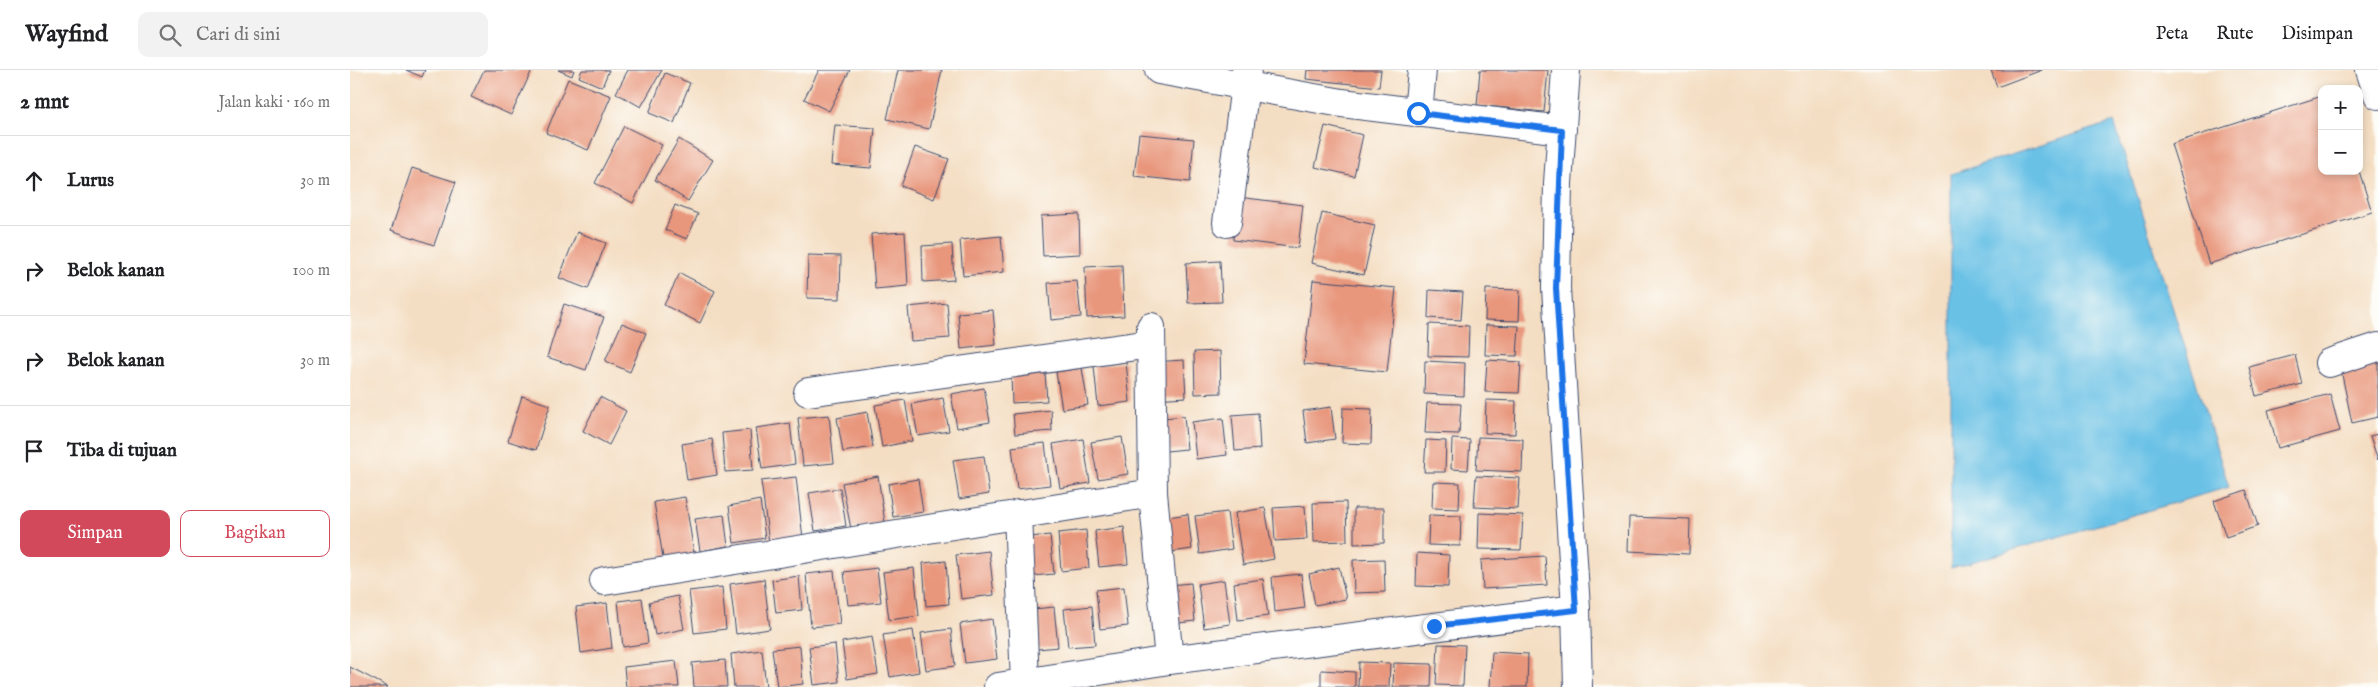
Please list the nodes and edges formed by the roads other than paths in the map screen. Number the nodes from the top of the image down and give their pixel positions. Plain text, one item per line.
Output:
1 (1159, 70) edge
2 (1422, 70) edge
3 (1566, 70) edge
4 (2370, 70) edge
5 (1246, 78) edge
6 (2378, 95) edge
7 (1418, 113) junction
8 (1562, 130) junction
9 (1227, 223) dead end
10 (2378, 347) edge
11 (2330, 364) dead end
12 (808, 392) dead end
13 (1153, 493) junction
14 (1018, 514) junction
15 (604, 581) dead end
16 (1576, 610) junction
17 (1168, 660) junction
18 (1025, 683) junction
19 (998, 687) edge
20 (1578, 687) edge

1 - 5 street
2 - 7 street
3 - 8 street
4 - 6 street
5 - 7 street
5 - 9 street
7 - 8 street
8 - 16 street
10 - 11 street
12 - 13 street
13 - 14 street
13 - 17 street
14 - 15 street
14 - 18 street
16 - 17 street
16 - 20 street
17 - 18 street
18 - 19 street

